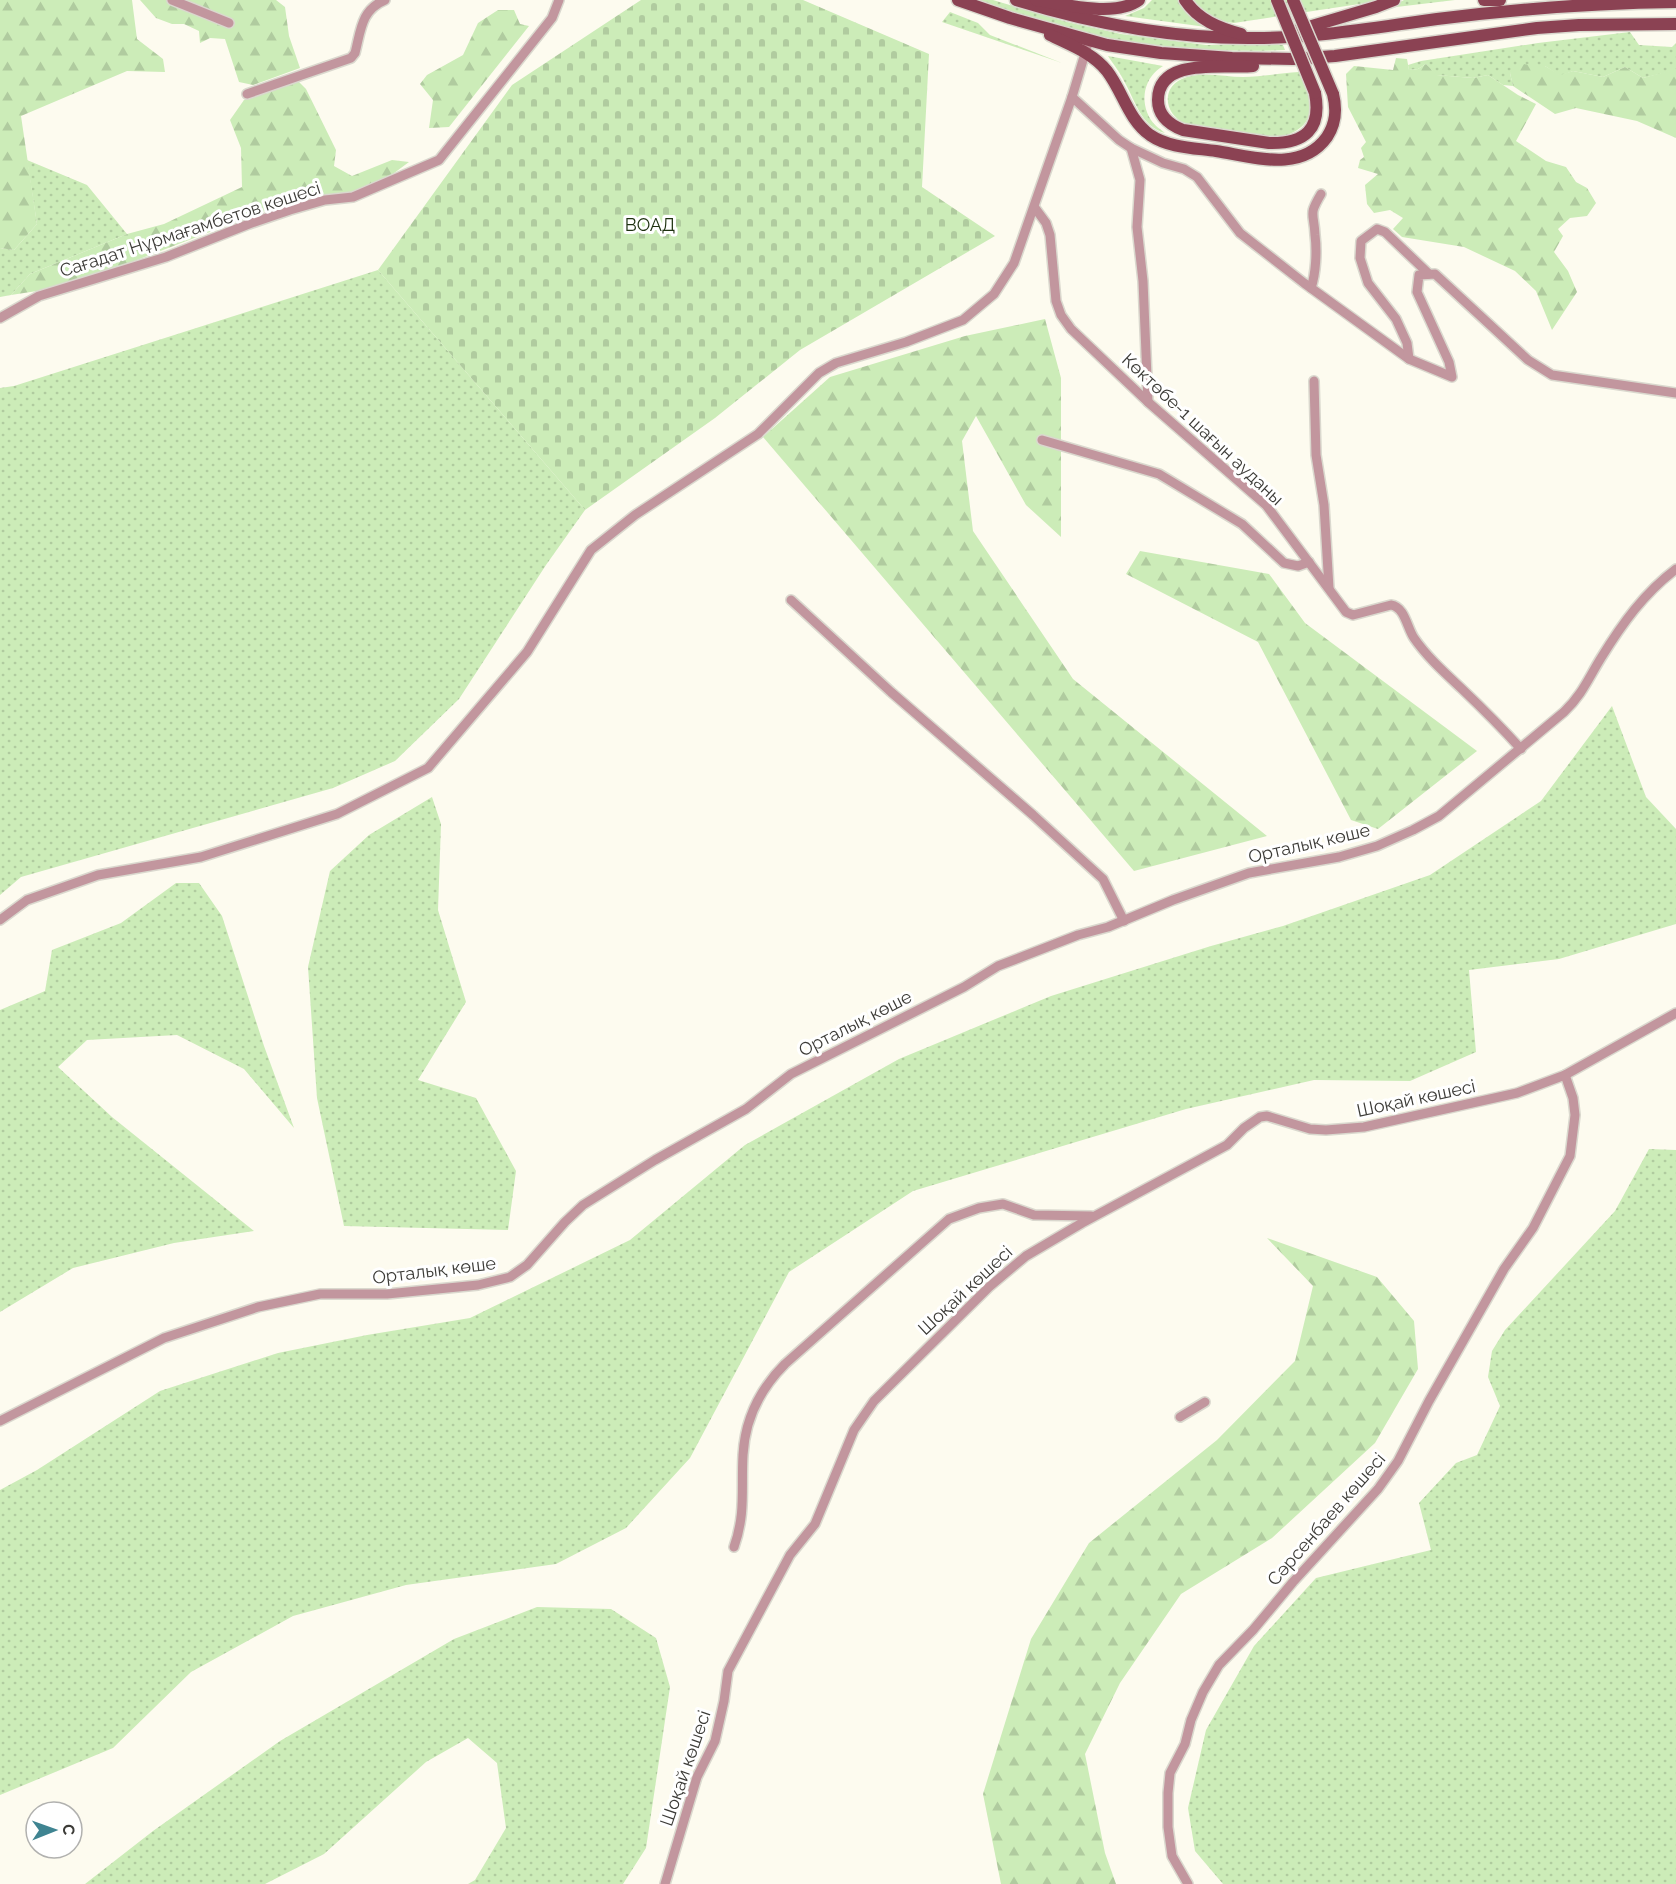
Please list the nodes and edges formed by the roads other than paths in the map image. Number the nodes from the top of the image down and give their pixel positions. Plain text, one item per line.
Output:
1 (172, 0) edge
2 (384, 0) edge
3 (559, 0) edge
4 (958, 0) edge
5 (1016, 0) edge
6 (1032, 0) edge
7 (1139, 0) edge
8 (1185, 0) edge
9 (1277, 0) edge
10 (1293, 0) edge
11 (1394, 0) edge
12 (1484, 0) edge
13 (1500, 0) edge
14 (1580, 0) edge
15 (1676, 2) edge
16 (1604, 3) junction
17 (229, 23) dead end
18 (1676, 24) edge
19 (1256, 38) junction
20 (1272, 38) junction
21 (1086, 46) junction
22 (1293, 59) junction
23 (248, 94) dead end
24 (1072, 97) junction
25 (1131, 147) junction
26 (1321, 194) dead end
27 (1035, 208) junction
28 (1429, 274) junction
29 (1311, 288) junction
30 (0, 318) edge
31 (1409, 359) junction
32 (1314, 381) dead end
33 (1676, 393) edge
34 (1148, 402) junction
35 (1042, 440) dead end
36 (1309, 562) junction
37 (1676, 568) edge
38 (1329, 589) junction
39 (791, 600) dead end
40 (1521, 748) junction
41 (0, 920) edge
42 (1124, 921) junction
43 (1676, 1013) edge
44 (1565, 1075) junction
45 (1096, 1216) junction
46 (1205, 1402) dead end
47 (1180, 1417) dead end
48 (0, 1421) edge
49 (734, 1547) dead end
50 (665, 1884) edge
51 (1188, 1884) edge

1 - 17 street
2 - 23 street
3 - 30 street, Сағадат Нұрмағамбетов көшесі
4 - 21 main road
5 - 19 main road
6 - 7 main road
8 - 19 main road
9 - 22 main road, bridge
10 - 21 main road, bridge
11 - 20 main road
12 - 13 main road
14 - 16 main road
15 - 16 main road
16 - 20 main road
18 - 22 main road
19 - 20 main road
21 - 22 main road
21 - 24 street
24 - 25 street
24 - 27 street
25 - 29 street
25 - 34 street
26 - 29 street
27 - 34 street, Көктөбе-1 шағын ауданы
27 - 41 street
28 - 31 street
28 - 31 street
28 - 33 street
29 - 31 street
32 - 38 street
34 - 36 street, Көктөбе-1 шағын ауданы
35 - 36 street
36 - 38 street, Көктөбе-1 шағын ауданы
37 - 40 street, Орталық көше
38 - 40 street, Көктөбе-1 шағын ауданы
39 - 42 street
40 - 42 street, Орталық көше
42 - 48 street, Орталық көше
43 - 44 street, Шоқай көшесі
44 - 45 street, Шоқай көшесі
44 - 51 street, Сәрсенбаев көшесі
45 - 49 street
45 - 50 street, Шоқай көшесі
46 - 47 street

